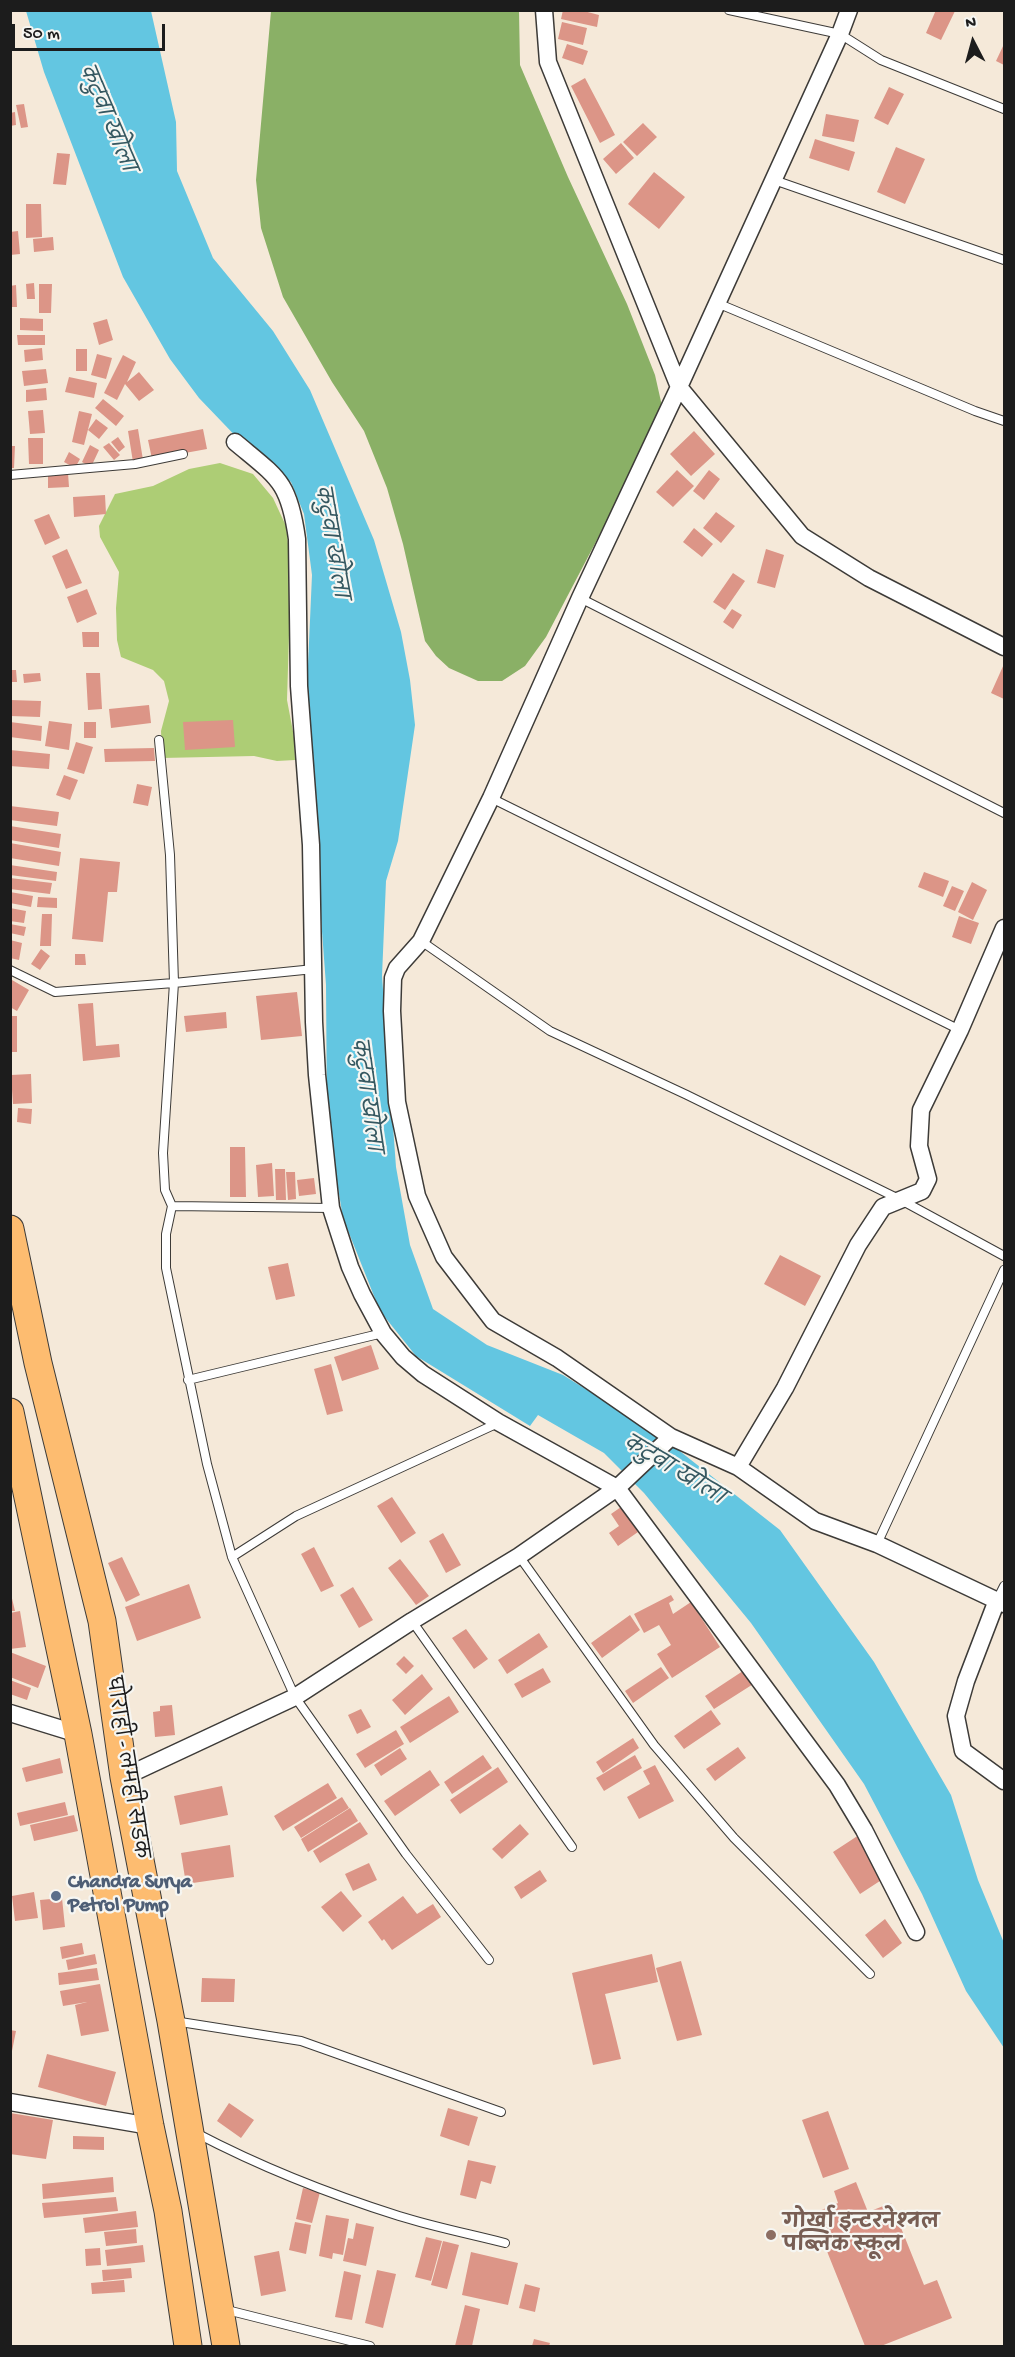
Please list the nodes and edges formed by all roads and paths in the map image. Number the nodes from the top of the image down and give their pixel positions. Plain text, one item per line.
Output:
1 (544, 10) edge
2 (729, 10) edge
3 (849, 10) edge
4 (840, 34) junction
5 (1005, 109) edge
6 (774, 180) junction
7 (1005, 260) edge
8 (717, 303) junction
9 (679, 387) junction
10 (1005, 421) edge
11 (235, 442) dead end
12 (183, 454) dead end
13 (10, 475) edge
14 (580, 598) junction
15 (1005, 647) edge
16 (159, 740) dead end
17 (491, 798) junction
18 (1005, 813) edge
19 (1005, 928) edge
20 (421, 941) junction
21 (314, 969) junction
22 (10, 970) edge
23 (174, 983) junction
24 (960, 1030) junction
25 (901, 1200) junction
26 (172, 1206) junction
27 (331, 1208) junction
28 (10, 1229) edge
29 (1005, 1256) edge
30 (1005, 1270) edge
31 (383, 1333) junction
32 (188, 1380) junction
33 (10, 1412) edge
34 (498, 1422) junction
35 (671, 1437) junction
36 (738, 1467) junction
37 (616, 1488) junction
38 (877, 1544) junction
39 (519, 1556) junction
40 (232, 1557) junction
41 (1002, 1597) edge
42 (412, 1621) junction
43 (295, 1697) junction
44 (10, 1713) edge
45 (78, 1734) junction
46 (124, 1777) junction
47 (1005, 1781) edge
48 (572, 1847) dead end
49 (916, 1932) dead end
50 (489, 1960) dead end
51 (870, 1974) dead end
52 (171, 2020) junction
53 (10, 2102) edge
54 (501, 2112) dead end
55 (150, 2126) junction
56 (190, 2130) junction
57 (505, 2243) dead end
58 (220, 2308) junction
59 (188, 2346) edge
60 (226, 2346) edge
61 (370, 2346) edge

1 - 9 street
2 - 4 lane
3 - 4 street
4 - 5 lane
4 - 6 street
6 - 7 lane
6 - 8 street
8 - 9 street
8 - 10 lane
9 - 14 street
9 - 15 street
11 - 21 street
12 - 13 lane
14 - 17 street
14 - 18 lane
16 - 23 lane
17 - 20 street
17 - 24 lane
19 - 24 street
20 - 25 lane
20 - 35 street
21 - 23 lane
21 - 27 street
22 - 23 lane
23 - 26 lane
24 - 25 street
25 - 29 lane
25 - 36 street
26 - 27 lane
26 - 32 lane
27 - 31 street
28 - 46 main road, घोराही - लमही सडक
30 - 38 lane
31 - 32 lane
31 - 34 street
32 - 40 lane
33 - 45 main road, घोराही - लमही सडक
34 - 37 street
34 - 40 lane
35 - 36 street
35 - 37 street
36 - 38 street
37 - 39 street
37 - 49 street
38 - 41 street
39 - 42 street
39 - 51 lane
40 - 43 lane
41 - 47 street
42 - 43 street
42 - 48 lane
43 - 46 street
43 - 50 lane
44 - 45 street
45 - 55 main road, घोराही - लमही सडक
46 - 52 main road, घोराही - लमही सडक
52 - 54 lane
52 - 56 main road, घोराही - लमही सडक
53 - 55 street
55 - 59 main road, घोराही - लमही सडक
56 - 57 lane
56 - 58 main road, घोराही - लमही सडक
58 - 60 main road, घोराही - लमही सडक
58 - 61 lane

